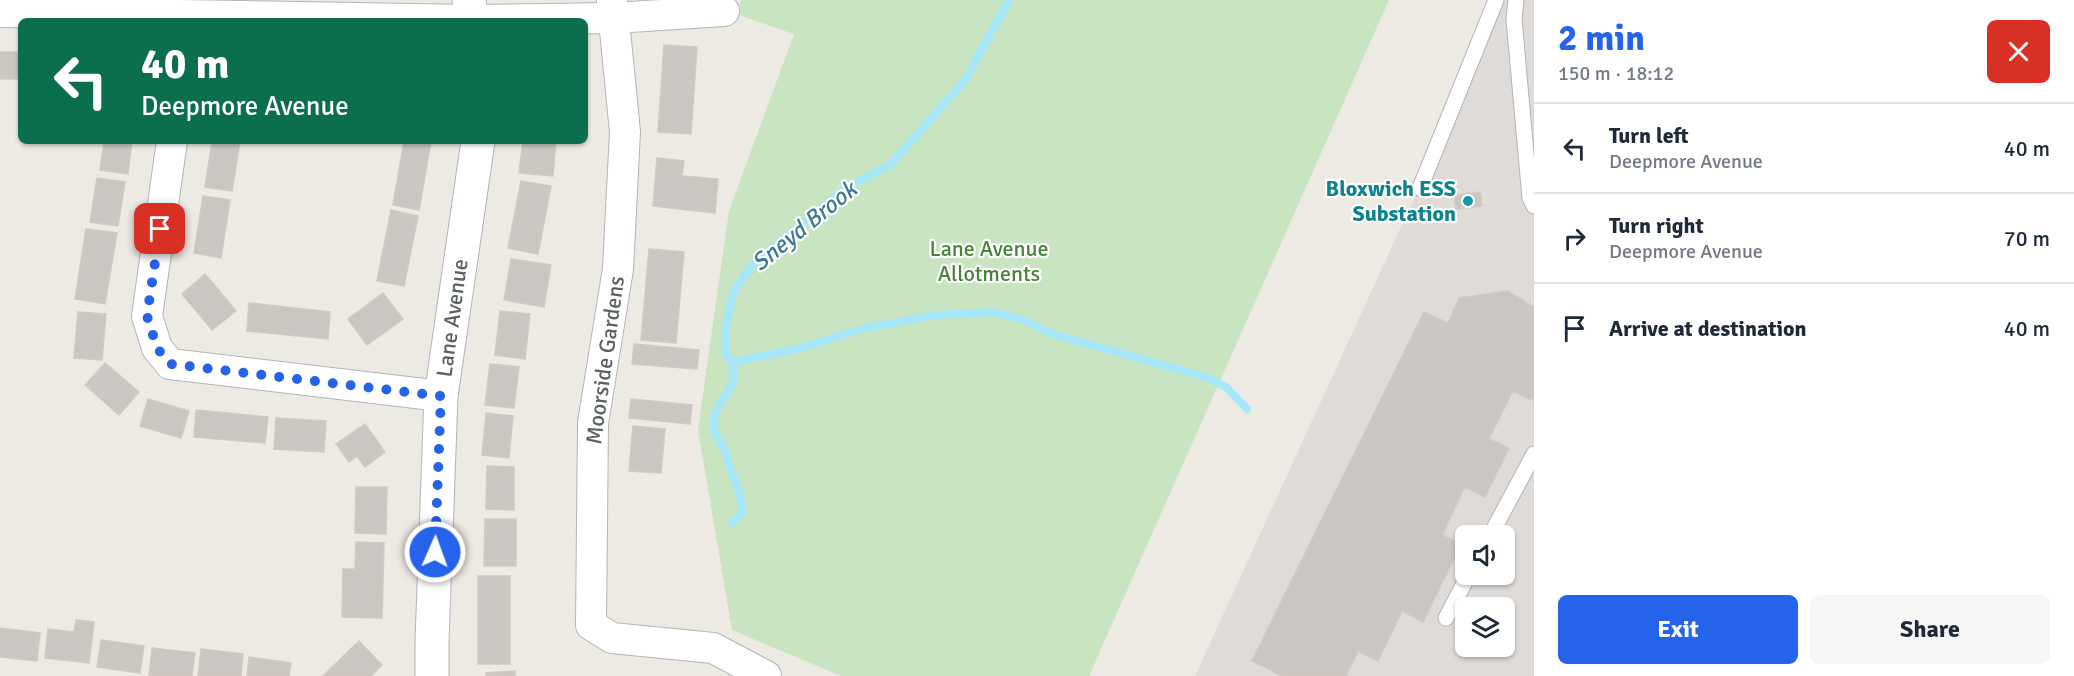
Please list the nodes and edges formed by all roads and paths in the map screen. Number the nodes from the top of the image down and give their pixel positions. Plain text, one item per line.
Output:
1 (1496, 0) edge
2 (1516, 0) edge
3 (613, 9) edge
4 (724, 11) dead end
5 (0, 12) edge
6 (190, 12) edge
7 (471, 14) edge
8 (172, 144) edge
9 (478, 144) edge
10 (1420, 188) dead end
11 (1534, 206) edge
12 (441, 396) junction
13 (1534, 454) edge
14 (1496, 525) edge
15 (1464, 585) edge
16 (1446, 618) dead end
17 (432, 676) edge
18 (766, 676) edge

1 - 10 lane
2 - 11 lane
3 - 4 street
3 - 7 street
3 - 18 street, Moorside Gardens
5 - 6 street
6 - 7 street
8 - 12 street
9 - 12 street, Lane Avenue
12 - 17 street, Lane Avenue
13 - 14 lane
15 - 16 lane

